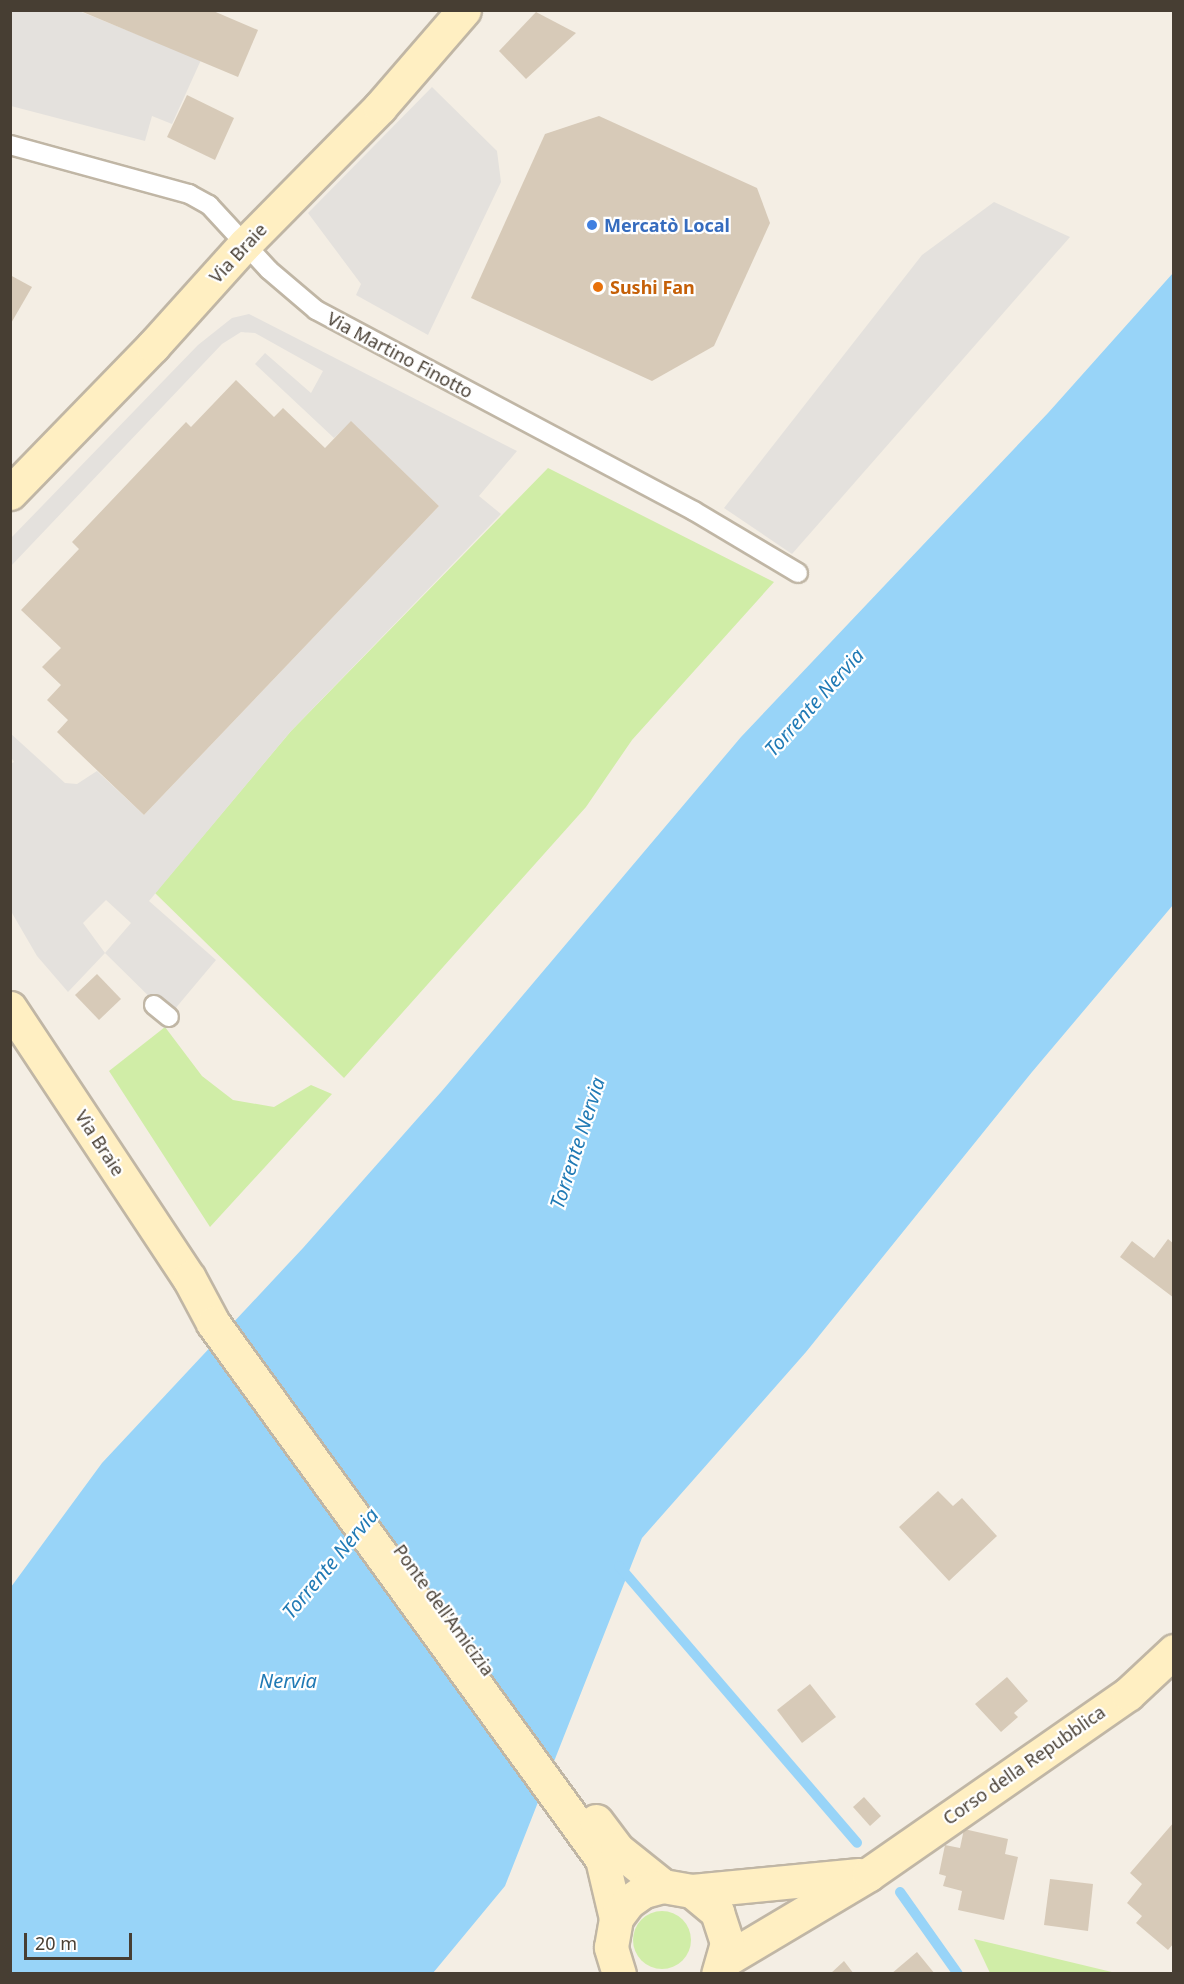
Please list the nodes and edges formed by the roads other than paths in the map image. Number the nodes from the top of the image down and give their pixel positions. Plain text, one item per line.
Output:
1 (464, 10) edge
2 (10, 145) edge
3 (245, 243) junction
4 (10, 493) edge
5 (798, 573) dead end
6 (154, 1005) dead end
7 (10, 1008) edge
8 (169, 1017) dead end
9 (221, 1317) joint
10 (1173, 1651) edge
11 (609, 1854) junction
12 (869, 1874) junction
13 (678, 1888) junction
14 (612, 1953) edge
15 (722, 1966) edge

1 - 3 street, Via Braie
2 - 3 lane, Via Martino Finotto
3 - 4 street, Via Braie
3 - 5 lane, Via Martino Finotto
6 - 8 lane
7 - 9 street, Via Braie
9 - 11 street, Ponte dell'Amicizia
10 - 12 street, Corso della Repubblica
11 - 13 street
11 - 14 street
12 - 13 street, Corso della Repubblica
12 - 15 street, Corso della Repubblica
13 - 14 street, Corso della Repubblica
13 - 15 street

